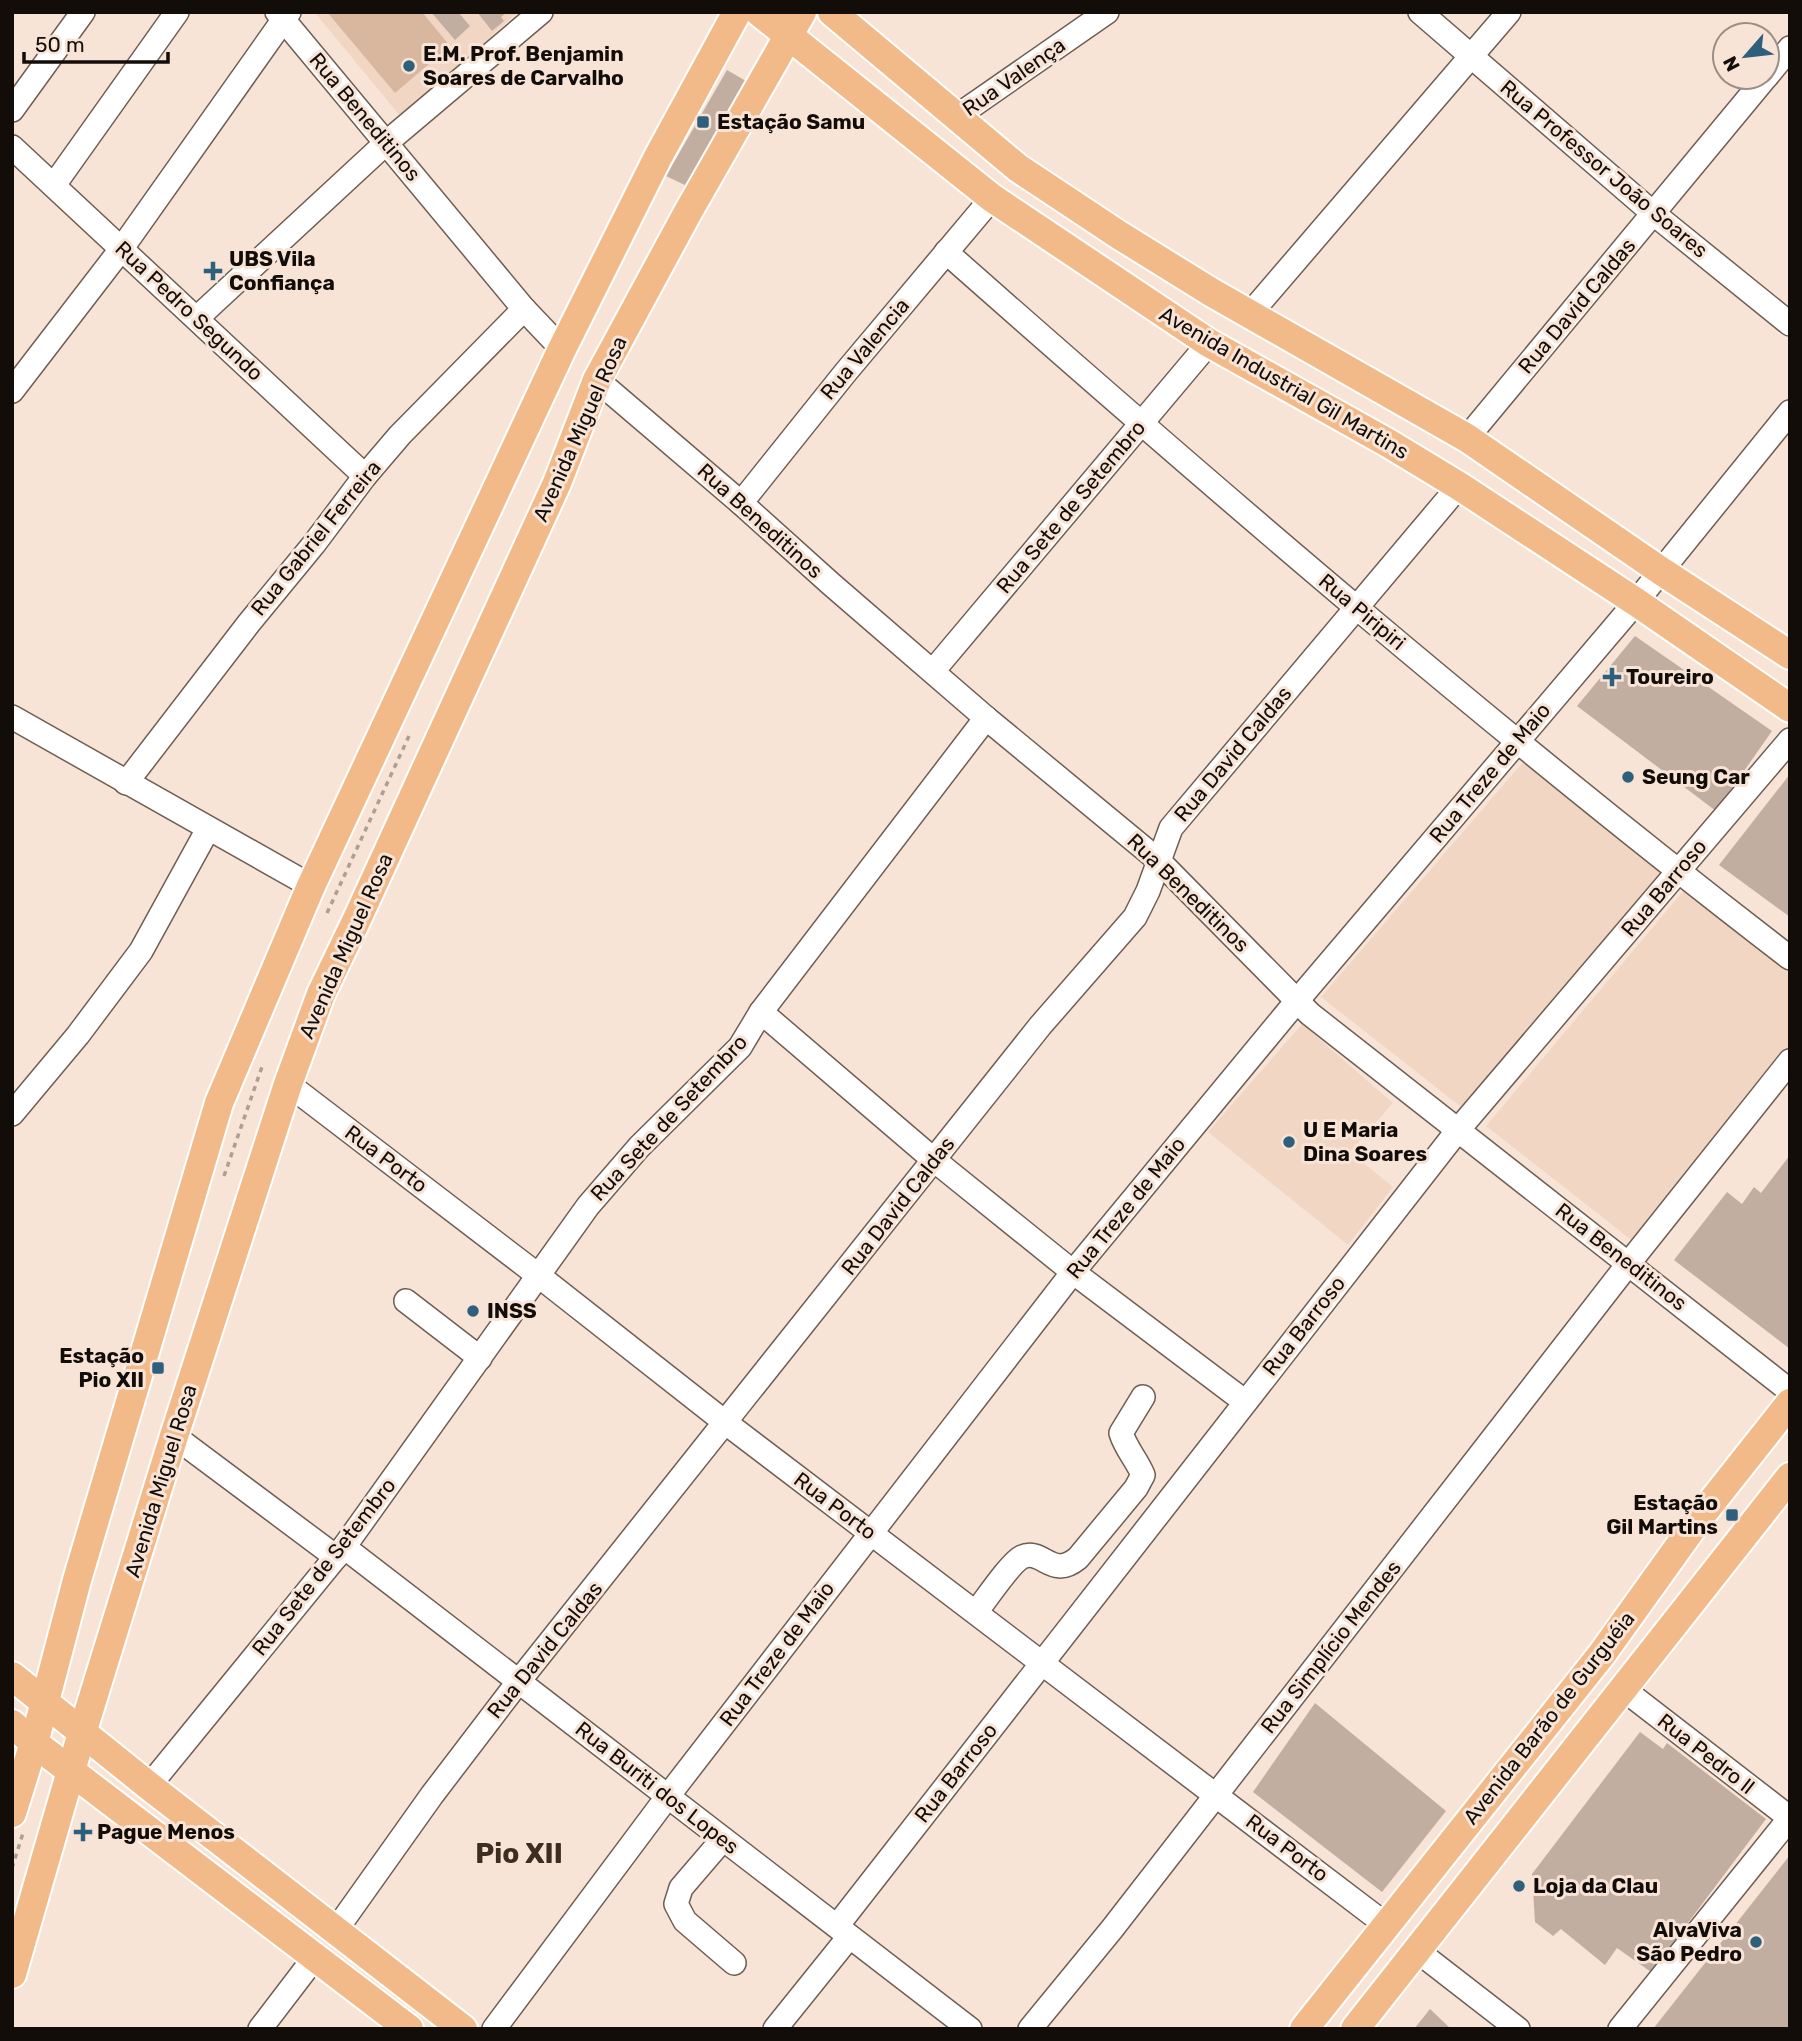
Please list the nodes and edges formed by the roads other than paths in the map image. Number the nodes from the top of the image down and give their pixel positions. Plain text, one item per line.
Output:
1 (83, 12) edge
2 (177, 12) edge
3 (541, 12) edge
4 (737, 12) edge
5 (759, 12) edge
6 (832, 12) edge
7 (1107, 12) edge
8 (1420, 12) edge
9 (1509, 12) edge
10 (283, 15) edge
11 (796, 24) edge
12 (1472, 56) junction
13 (1755, 91) edge
14 (12, 110) edge
15 (956, 117) junction
16 (386, 143) junction
17 (12, 147) edge
18 (54, 185) junction
19 (992, 198) junction
20 (1654, 214) junction
21 (122, 248) junction
22 (946, 252) junction
23 (524, 309) junction
24 (1249, 315) junction
25 (197, 318) junction
26 (1790, 324) edge
27 (1209, 343) junction
28 (562, 349) junction
29 (597, 380) junction
30 (12, 391) edge
31 (1409, 405) junction
32 (1790, 412) edge
33 (1142, 425) junction
34 (1467, 438) junction
35 (1388, 443) junction
36 (365, 476) junction
37 (1459, 486) junction
38 (741, 503) junction
39 (1661, 571) junction
40 (1636, 602) junction
41 (1357, 607) junction
42 (1790, 655) edge
43 (933, 671) junction
44 (1790, 708) edge
45 (12, 717) edge
46 (986, 718) junction
47 (1790, 740) edge
48 (1517, 741) junction
49 (126, 783) junction
50 (208, 829) junction
51 (1158, 860) junction
52 (1678, 872) junction
53 (311, 886) junction
54 (1790, 958) edge
55 (1296, 1002) junction
56 (761, 1012) junction
57 (1790, 1061) edge
58 (288, 1084) junction
59 (12, 1114) edge
60 (1458, 1130) junction
61 (934, 1160) junction
62 (1629, 1263) junction
63 (1073, 1272) junction
64 (539, 1276) junction
65 (406, 1301) dead end
66 (480, 1359) junction
67 (1790, 1391) edge
68 (1143, 1397) dead end
69 (1244, 1401) junction
70 (1790, 1403) edge
71 (726, 1423) junction
72 (174, 1436) junction
73 (1790, 1477) edge
74 (870, 1533) junction
75 (340, 1552) junction
76 (975, 1612) junction
77 (1044, 1664) junction
78 (12, 1676) edge
79 (519, 1681) junction
80 (1623, 1689) junction
81 (44, 1704) junction
82 (12, 1724) edge
83 (82, 1733) junction
84 (34, 1743) junction
85 (72, 1772) junction
86 (149, 1786) junction
87 (1217, 1795) junction
88 (668, 1796) junction
89 (12, 1813) edge
90 (1790, 1818) edge
91 (723, 1839) junction
92 (1385, 1924) junction
93 (335, 1930) junction
94 (843, 1932) junction
95 (1416, 1950) junction
96 (316, 1957) junction
97 (734, 1963) dead end
98 (12, 1974) edge
99 (260, 2029) edge
100 (409, 2029) edge
101 (463, 2029) edge
102 (494, 2029) edge
103 (775, 2029) edge
104 (970, 2029) edge
105 (1030, 2029) edge
106 (1304, 2029) edge
107 (1355, 2029) edge
108 (1518, 2029) edge
109 (1620, 2029) edge

1 - 14 street
2 - 18 street
3 - 16 street
4 - 28 main road
5 - 11 main road, Avenida Industrial Gil Martins
6 - 15 main road, Avenida Industrial Gil Martins
7 - 15 street, Rua Valença
8 - 12 street, Rua Professor João Soares
9 - 12 street
10 - 16 street, Rua Beneditinos
10 - 21 street
11 - 19 main road, Avenida Industrial Gil Martins
11 - 29 main road, Avenida Miguel Rosa
12 - 20 street, Rua Professor João Soares
12 - 24 street
13 - 20 street, Rua David Caldas
15 - 24 main road, Avenida Industrial Gil Martins
16 - 23 street, Rua Beneditinos
16 - 25 street
17 - 18 street, Rua Pedro Segundo
18 - 21 street, Rua Pedro Segundo
19 - 22 street, Rua Valencia
19 - 27 main road, Avenida Industrial Gil Martins
20 - 26 street, Rua Professor João Soares
20 - 34 street, Rua David Caldas
21 - 25 street, Rua Pedro Segundo
21 - 30 street
22 - 33 street, Rua Piripiri
22 - 38 street, Rua Valencia
23 - 28 street, Rua Beneditinos
23 - 36 street, Rua Gabriel Ferreira
24 - 31 main road, Avenida Industrial Gil Martins
25 - 36 street, Rua Pedro Segundo
27 - 33 street, Rua Sete de Setembro
27 - 35 main road, Avenida Industrial Gil Martins
28 - 53 main road
29 - 38 street, Rua Beneditinos
29 - 58 main road, Avenida Miguel Rosa
31 - 34 main road, Avenida Industrial Gil Martins
31 - 35 main road
32 - 39 street, Rua Treze de Maio
33 - 41 street, Rua Piripiri
33 - 43 street, Rua Sete de Setembro
34 - 39 main road, Avenida Industrial Gil Martins
35 - 37 main road, Avenida Industrial Gil Martins
36 - 49 street, Rua Gabriel Ferreira
37 - 40 main road, Avenida Industrial Gil Martins
37 - 41 street, Rua David Caldas
38 - 43 street, Rua Beneditinos
39 - 40 street, Rua Treze de Maio
39 - 42 main road, Avenida Industrial Gil Martins
40 - 44 main road, Avenida Industrial Gil Martins
40 - 48 street, Rua Treze de Maio
41 - 48 street, Rua Piripiri
41 - 51 street, Rua David Caldas
43 - 46 street, Rua Beneditinos
45 - 49 street
46 - 51 street, Rua Beneditinos
46 - 56 street, Rua Sete de Setembro
47 - 52 street, Rua Barroso
48 - 52 street, Rua Piripiri
48 - 55 street, Rua Treze de Maio
49 - 50 street
50 - 53 street
50 - 59 street
51 - 55 street, Rua Beneditinos
51 - 61 street, Rua David Caldas
52 - 54 street, Rua Piripiri
52 - 60 street, Rua Barroso
53 - 81 main road
55 - 60 street, Rua Beneditinos
55 - 63 street, Rua Treze de Maio
56 - 61 street
56 - 64 street, Rua Sete de Setembro
57 - 62 street, Rua Simplício Mendes
58 - 64 street, Rua Porto
58 - 72 main road, Avenida Miguel Rosa
60 - 62 street, Rua Beneditinos
60 - 69 street, Rua Barroso
61 - 63 street
61 - 71 street, Rua David Caldas
62 - 67 street, Rua Beneditinos
62 - 87 street, Rua Simplício Mendes
63 - 69 street
63 - 74 street, Rua Treze de Maio
64 - 66 street, Rua Sete de Setembro
64 - 71 street, Rua Porto
65 - 66 street
66 - 75 street, Rua Sete de Setembro
68 - 76 street
69 - 77 street, Rua Barroso
70 - 92 main road, Avenida Barão de Gurguéia
71 - 74 street, Rua Porto
71 - 79 street, Rua David Caldas
72 - 75 street, Rua Buriti dos Lopes
72 - 83 main road, Avenida Miguel Rosa
73 - 80 main road, Avenida Barão de Gurguéia
74 - 76 street, Rua Porto
74 - 88 street, Rua Treze de Maio
75 - 79 street, Rua Buriti dos Lopes
75 - 86 street, Rua Sete de Setembro
76 - 77 street, Rua Porto
77 - 87 street, Rua Porto
77 - 94 street, Rua Barroso
78 - 81 main road
79 - 88 street, Rua Buriti dos Lopes
79 - 93 street, Rua David Caldas
80 - 90 street, Rua Pedro ll
80 - 95 main road, Avenida Barão de Gurguéia
81 - 83 main road
81 - 84 main road
82 - 84 main road
83 - 85 main road, Avenida Miguel Rosa
83 - 86 main road
84 - 85 main road
84 - 89 main road
85 - 96 main road
85 - 98 main road, Avenida Miguel Rosa
86 - 93 main road
87 - 92 street, Rua Porto
87 - 105 street, Rua Simplício Mendes
88 - 91 street, Rua Buriti dos Lopes
88 - 102 street, Rua Treze de Maio
90 - 109 street
91 - 94 street, Rua Buriti dos Lopes
91 - 97 street
92 - 106 main road, Avenida Barão de Gurguéia
93 - 101 main road
94 - 103 street, Rua Barroso
94 - 104 street, Rua Buriti dos Lopes
95 - 107 main road, Avenida Barão de Gurguéia
95 - 108 street
96 - 99 street
96 - 100 main road

